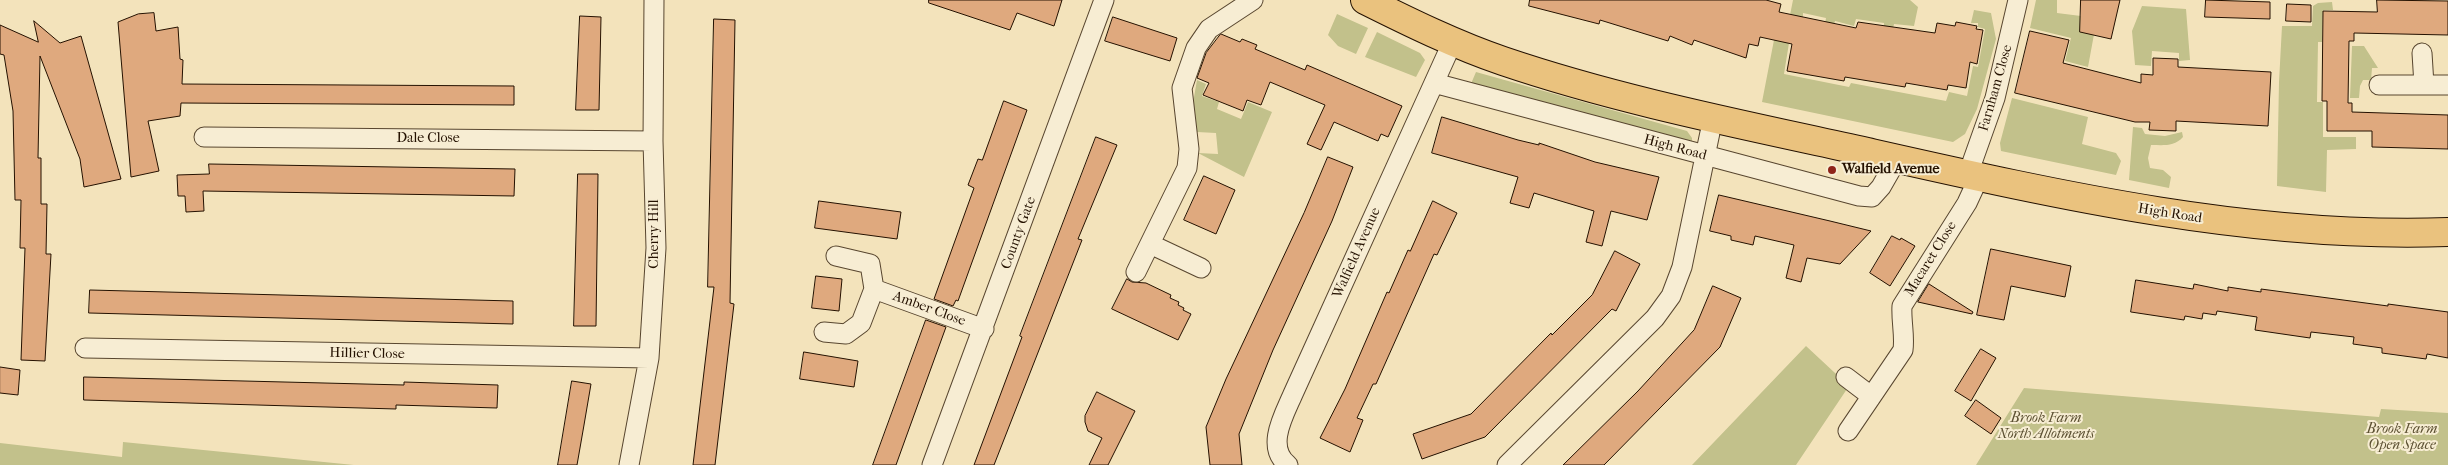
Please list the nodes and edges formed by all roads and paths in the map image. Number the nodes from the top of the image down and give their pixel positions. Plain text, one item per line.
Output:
1 (654, 0) edge
2 (1104, 0) edge
3 (1254, 0) edge
4 (1365, 0) edge
5 (2018, 0) edge
6 (1453, 41) junction
7 (2422, 52) dead end
8 (1434, 83) junction
9 (2380, 85) dead end
10 (2424, 85) junction
11 (2448, 85) edge
12 (1713, 118) junction
13 (204, 137) dead end
14 (653, 141) junction
15 (1705, 156) junction
16 (1897, 159) junction
17 (1973, 176) junction
18 (2448, 232) edge
19 (1150, 244) junction
20 (836, 256) dead end
21 (1201, 268) dead end
22 (1136, 272) dead end
23 (874, 289) junction
24 (984, 329) junction
25 (824, 332) dead end
26 (86, 348) dead end
27 (650, 358) junction
28 (1846, 377) dead end
29 (1871, 396) junction
30 (1848, 430) dead end
31 (629, 465) edge
32 (932, 465) edge
33 (1288, 465) edge
34 (1507, 465) edge

1 - 14 street, Cherry Hill
2 - 24 street, County Gate
3 - 19 street
4 - 6 main road, High Road
5 - 17 street, Farnham Close
6 - 8 street, Walfield Avenue
6 - 12 main road, High Road
7 - 10 street
8 - 15 street, High Road
8 - 33 street, Walfield Avenue
9 - 10 street
10 - 11 street
12 - 15 street
12 - 16 main road, High Road
13 - 14 street, Dale Close
14 - 27 street, Cherry Hill
15 - 16 street, High Road
15 - 34 street
16 - 17 main road, High Road
17 - 18 main road, High Road
17 - 29 street, Macaret Close
19 - 21 street
19 - 22 street
20 - 23 street, Amber Close
23 - 24 street, Amber Close
23 - 25 street, Amber Close
24 - 32 street, County Gate
26 - 27 street, Hillier Close
27 - 31 street, Cherry Hill
28 - 29 street
29 - 30 street, Macaret Close

